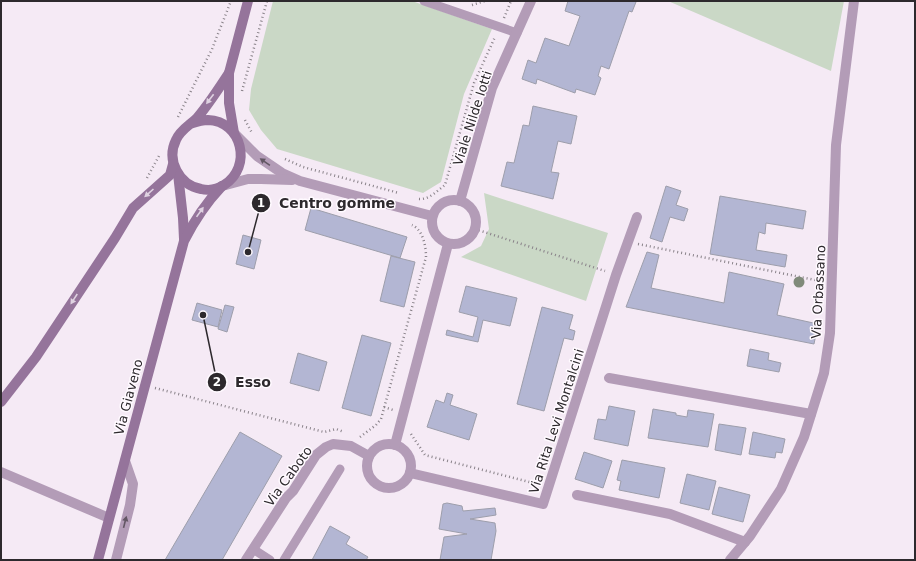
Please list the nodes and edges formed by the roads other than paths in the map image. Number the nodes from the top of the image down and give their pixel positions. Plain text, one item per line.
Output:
1 (248, 1) edge
2 (424, 1) edge
3 (531, 1) edge
4 (854, 1) edge
5 (517, 33) junction
6 (229, 73) junction
7 (190, 124) junction
8 (234, 133) junction
9 (173, 164) junction
10 (178, 174) junction
11 (300, 181) junction
12 (222, 186) junction
13 (460, 201) junction
14 (432, 216) junction
15 (637, 217) dead end
16 (184, 241) junction
17 (448, 244) junction
18 (609, 378) dead end
19 (3, 396) edge
20 (811, 414) junction
21 (395, 445) junction
22 (369, 456) junction
23 (125, 461) junction
24 (340, 469) dead end
25 (1, 472) edge
26 (410, 473) junction
27 (577, 495) dead end
28 (109, 518) junction
29 (745, 542) junction
30 (253, 549) junction
31 (98, 560) edge
32 (116, 560) edge
33 (246, 560) edge
34 (270, 560) edge
35 (284, 560) edge
36 (730, 560) edge

1 - 6 main road, Via Giaveno
2 - 5 lane
3 - 5 street, Viale Nilde Iotti
4 - 20 street, Via Orbassano
5 - 13 street, Viale Nilde Iotti
6 -> 7 main road, Via Giaveno
6 - 8 main road, Via Giaveno
7 - 8 main road
7 - 9 main road, Via Giaveno
11 -> 8 street
8 - 12 main road, Via Giaveno
9 - 10 main road, Via Giaveno
9 -> 19 main road
10 - 12 main road, Via Giaveno
10 - 16 main road, Via Giaveno
11 - 12 street
11 - 14 street
16 -> 12 main road, Via Giaveno
13 - 14 street
13 - 17 street
14 - 17 street
15 - 26 street, Via Rita Levi Montalcini
16 - 23 main road, Via Giaveno
17 - 21 street
18 - 20 street
20 - 29 street, Via Orbassano
21 - 22 street
21 - 26 street
22 - 26 street
22 - 30 street, Via Caboto
23 - 28 main road, Via Giaveno
32 -> 23 street
24 - 35 lane
25 - 28 street
27 - 29 street
28 - 31 main road, Via Giaveno
29 - 36 street, Via Orbassano
30 - 33 street, Via Caboto
30 - 34 lane

